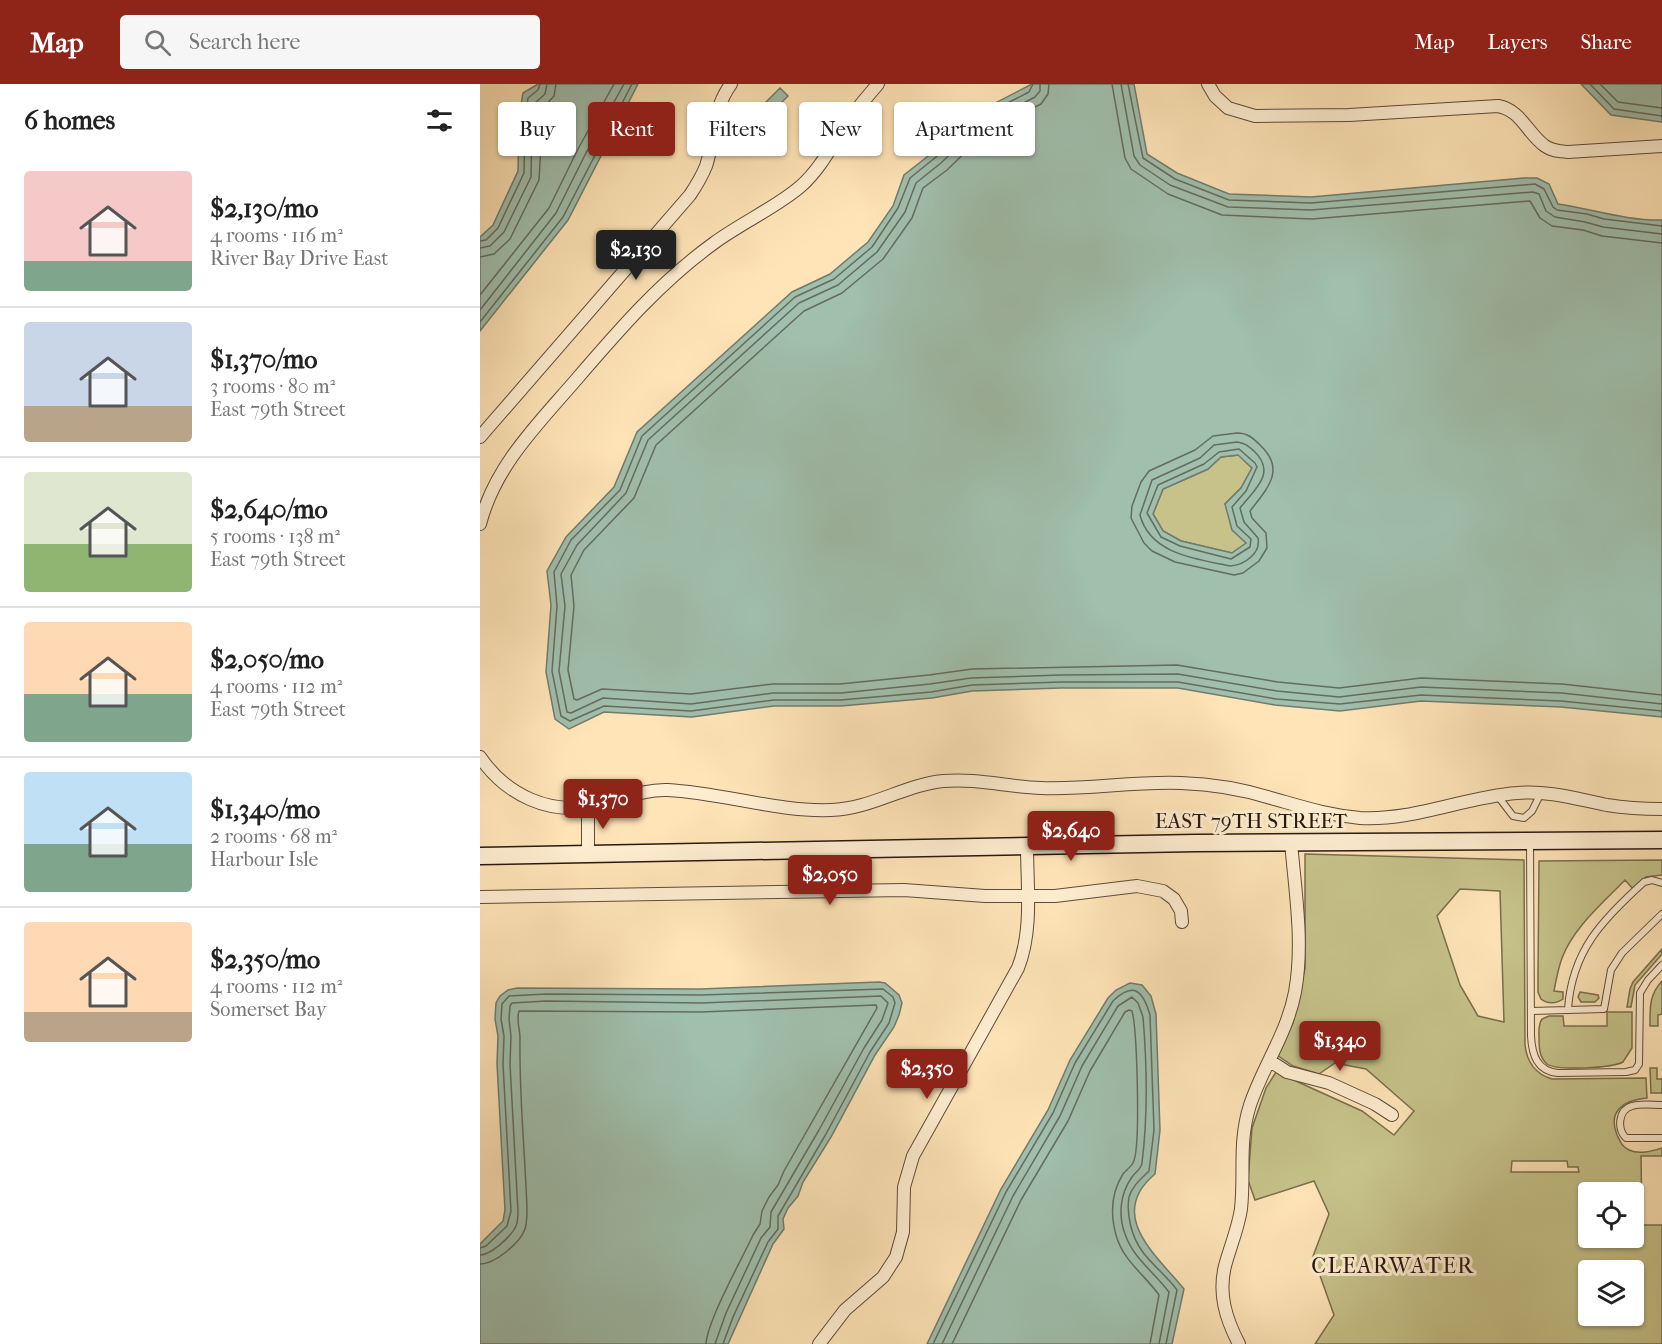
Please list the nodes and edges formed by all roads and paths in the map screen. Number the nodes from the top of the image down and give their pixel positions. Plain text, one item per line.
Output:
1 (731, 84) edge
2 (878, 84) edge
3 (1208, 84) edge
4 (1662, 146) edge
5 (480, 437) edge
6 (480, 524) edge
7 (480, 757) edge
8 (1541, 793) junction
9 (1497, 795) junction
10 (588, 807) junction
11 (1662, 808) edge
12 (1662, 840) edge
13 (1291, 842) junction
14 (1530, 842) junction
15 (1027, 846) junction
16 (588, 855) junction
17 (480, 856) edge
18 (1662, 883) edge
19 (1027, 896) junction
20 (480, 897) edge
21 (1662, 914) edge
22 (1182, 922) dead end
23 (1662, 965) edge
24 (1568, 1010) junction
25 (1532, 1011) junction
26 (1270, 1061) junction
27 (1662, 1105) edge
28 (1392, 1115) dead end
29 (1662, 1138) edge
30 (819, 1344) edge
31 (1239, 1344) edge

1 - 5 street
2 - 6 street
3 - 4 street
7 - 10 street
8 - 9 street
8 - 9 lane
8 - 11 street
9 - 10 street
10 - 16 street
12 - 14 street, EAST 79TH STREET
13 - 14 street, EAST 79TH STREET
13 - 15 street, EAST 79TH STREET
13 - 26 street
14 - 25 lane
15 - 16 street, EAST 79TH STREET
15 - 19 street
16 - 17 street, EAST 79TH STREET
18 - 24 lane
19 - 20 street
19 - 22 street
19 - 30 street
21 - 24 lane
23 - 25 lane
24 - 25 lane
26 - 28 street
26 - 31 street
27 - 29 lane

